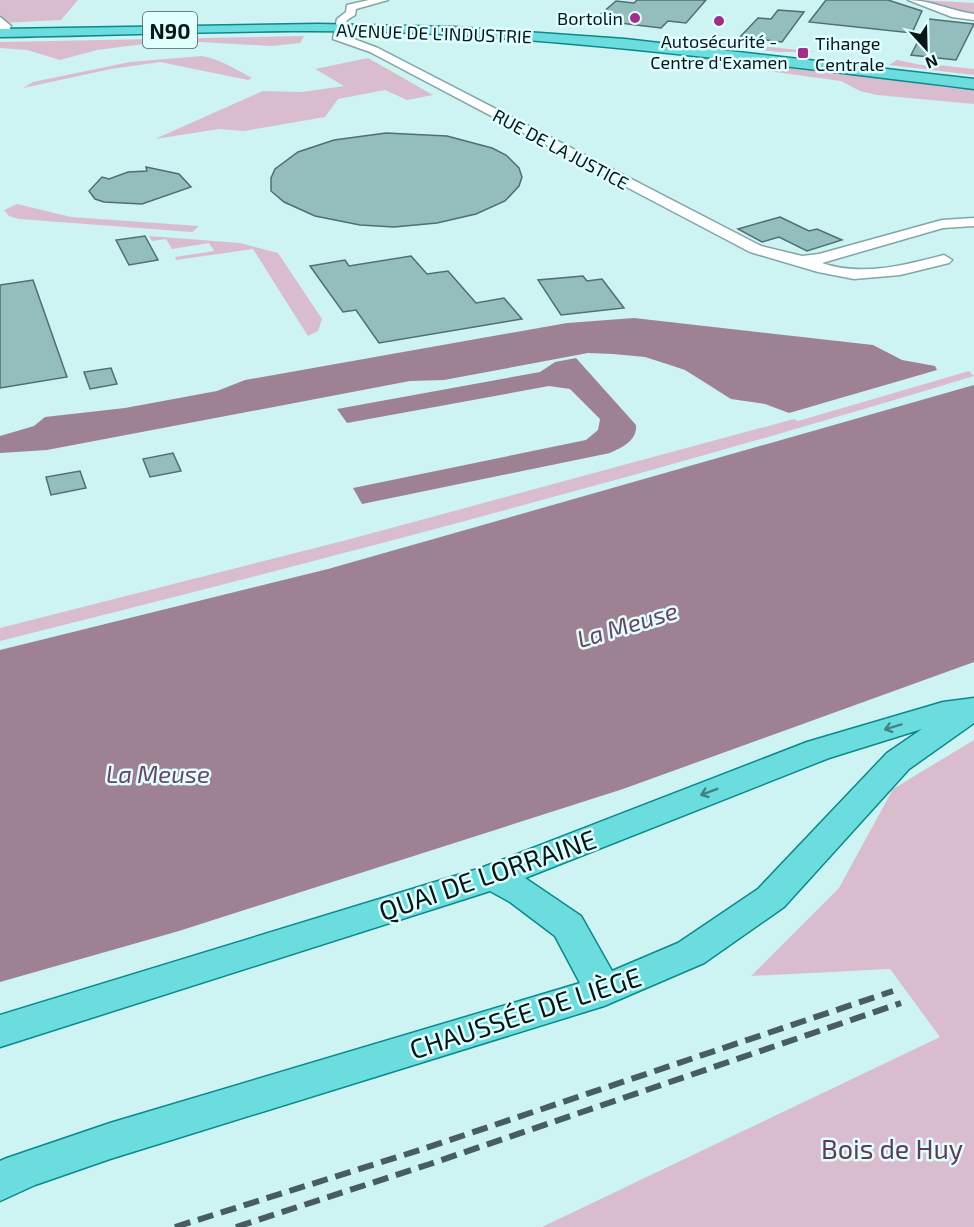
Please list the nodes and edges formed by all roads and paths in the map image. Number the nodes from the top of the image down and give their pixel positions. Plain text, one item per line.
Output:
1 (383, 0) edge
2 (913, 0) edge
3 (974, 17) edge
4 (348, 18) junction
5 (1, 28) edge
6 (351, 42) junction
7 (974, 78) edge
8 (974, 84) edge
9 (974, 222) edge
10 (944, 260) dead end
11 (801, 261) junction
12 (972, 709) edge
13 (493, 877) junction
14 (604, 991) junction
15 (0, 1031) edge
16 (0, 1182) edge

1 - 4 street
2 - 3 street
4 - 5 main road, AVENUE DE L'INDUSTRIE / N90
4 - 5 main road, AVENUE DE L'INDUSTRIE / N90
4 - 6 street
4 - 6 street, RUE DE LA JUSTICE
4 - 7 main road, AVENUE DE L'INDUSTRIE / N90
4 - 8 main road, AVENUE DE L'INDUSTRIE / N90
6 - 11 street, RUE DE LA JUSTICE
9 - 11 street, RUE DE LA JUSTICE
10 - 11 street, RUE DE LA JUSTICE
12 -> 13 main road, QUAI DE LORRAINE
12 - 14 main road, CHAUSSÉE DE LIÈGE
13 - 14 main road
13 - 15 main road, QUAI DE LORRAINE
14 - 16 main road, CHAUSSÉE DE LIÈGE

